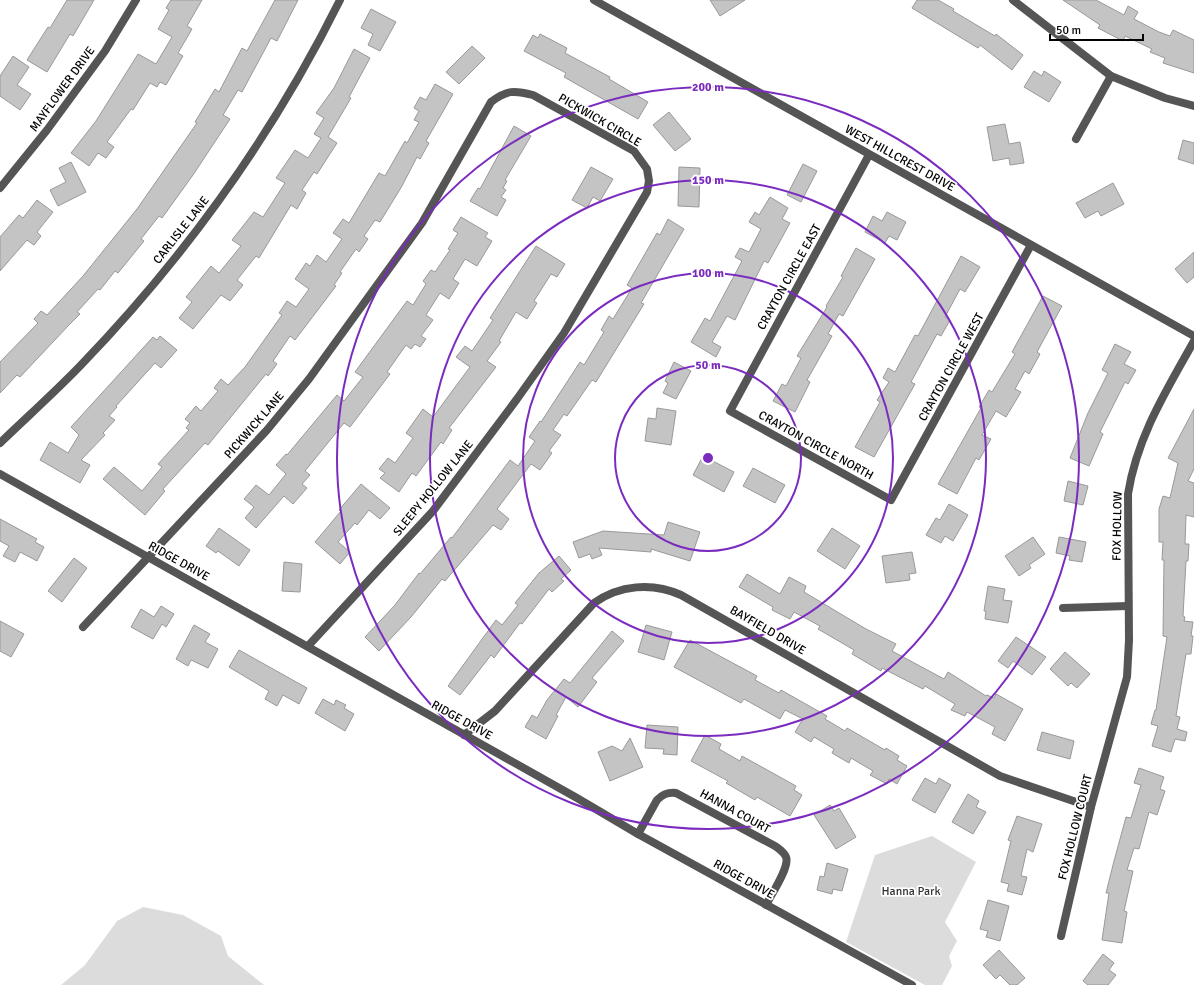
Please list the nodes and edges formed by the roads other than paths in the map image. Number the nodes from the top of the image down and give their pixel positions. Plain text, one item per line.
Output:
1 (136, 0) edge
2 (340, 0) edge
3 (594, 0) edge
4 (1013, 0) edge
5 (1111, 76) junction
6 (1194, 106) edge
7 (1076, 139) dead end
8 (869, 155) junction
9 (0, 188) edge
10 (422, 223) joint
11 (1031, 245) junction
12 (564, 333) joint
13 (1194, 336) edge
14 (1194, 341) edge
15 (730, 410) joint
16 (0, 442) edge
17 (0, 474) edge
18 (892, 500) joint
19 (149, 558) junction
20 (1128, 606) junction
21 (1063, 608) dead end
22 (83, 627) dead end
23 (308, 646) junction
24 (1115, 725) joint
25 (464, 736) junction
26 (1091, 807) junction
27 (638, 834) junction
28 (766, 905) junction
29 (1061, 936) dead end
30 (912, 985) edge

1 - 9 street, MAYFLOWER DRIVE
2 - 16 street, CARLISLE LANE
3 - 8 street, WEST HILLCREST DRIVE
4 - 5 street
5 - 6 street
5 - 7 street
8 - 11 street, WEST HILLCREST DRIVE
8 - 15 street, CRAYTON CIRCLE EAST
10 - 12 street, PICKWICK CIRCLE
10 - 19 street, PICKWICK LANE
11 - 13 street, WEST HILLCREST DRIVE
11 - 18 street, CRAYTON CIRCLE WEST
12 - 23 street, SLEEPY HOLLOW LANE
14 - 20 street, FOX HOLLOW
15 - 18 street, CRAYTON CIRCLE NORTH
17 - 19 street, RIDGE DRIVE
19 - 22 street, PICKWICK LANE
19 - 23 street, RIDGE DRIVE
20 - 21 street
20 - 24 street, FOX HOLLOW
23 - 25 street, RIDGE DRIVE
24 - 26 street, FOX HOLLOW COURT
25 - 26 street, BAYFIELD DRIVE
25 - 27 street, RIDGE DRIVE
26 - 29 street, FOX HOLLOW COURT
27 - 28 street, RIDGE DRIVE
27 - 28 street, HANNA COURT
28 - 30 street, RIDGE DRIVE

